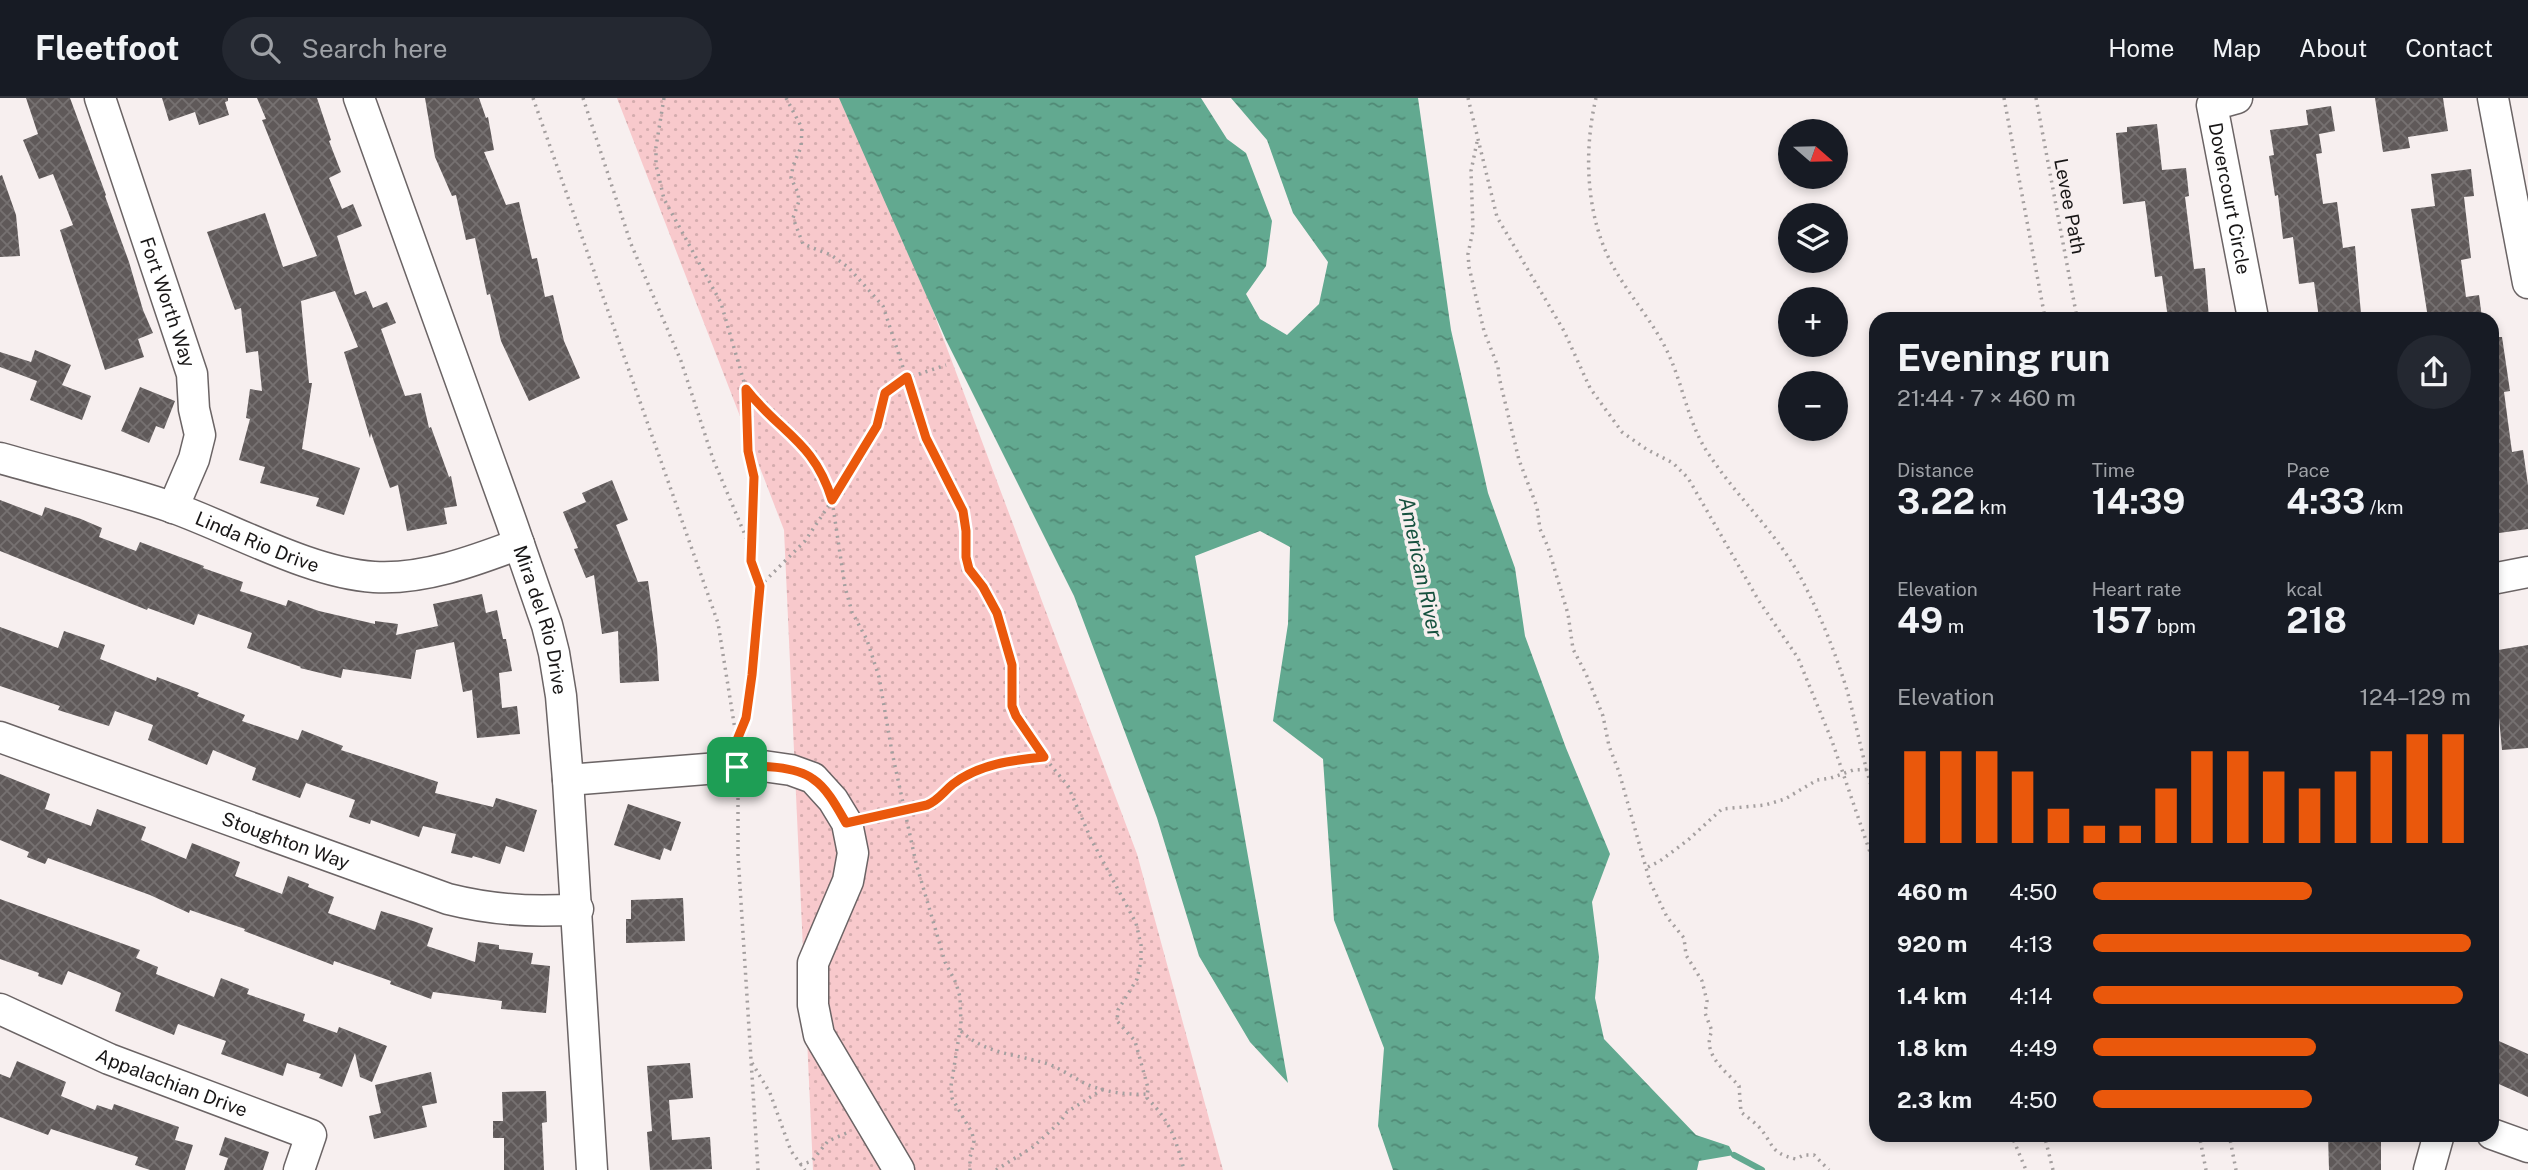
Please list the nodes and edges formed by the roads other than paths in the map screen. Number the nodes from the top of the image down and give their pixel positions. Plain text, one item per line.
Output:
1 (100, 98) edge
2 (359, 98) edge
3 (2237, 98) edge
4 (2493, 98) edge
5 (2528, 283) edge
6 (2252, 312) edge
7 (0, 458) edge
8 (173, 508) junction
9 (519, 544) junction
10 (2528, 572) edge
11 (2499, 578) edge
12 (0, 737) edge
13 (568, 779) junction
14 (578, 909) junction
15 (0, 1009) edge
16 (2499, 1137) edge
17 (2437, 1142) edge
18 (2528, 1147) edge
19 (299, 1170) edge
20 (592, 1170) edge
21 (898, 1170) edge
22 (2429, 1170) edge

1 - 8 street, Fort Worth Way
2 - 9 street, Mira del Rio Drive
3 - 6 street, Dovercourt Circle
4 - 5 street
7 - 8 street, Linda Rio Drive
8 - 9 street, Linda Rio Drive
9 - 13 street, Mira del Rio Drive
10 - 11 street
12 - 14 street, Stoughton Way
13 - 14 street, Mira del Rio Drive
13 - 21 street
14 - 20 street, Mira del Rio Drive
15 - 19 street, Appalachian Drive
16 - 18 street
17 - 22 street

